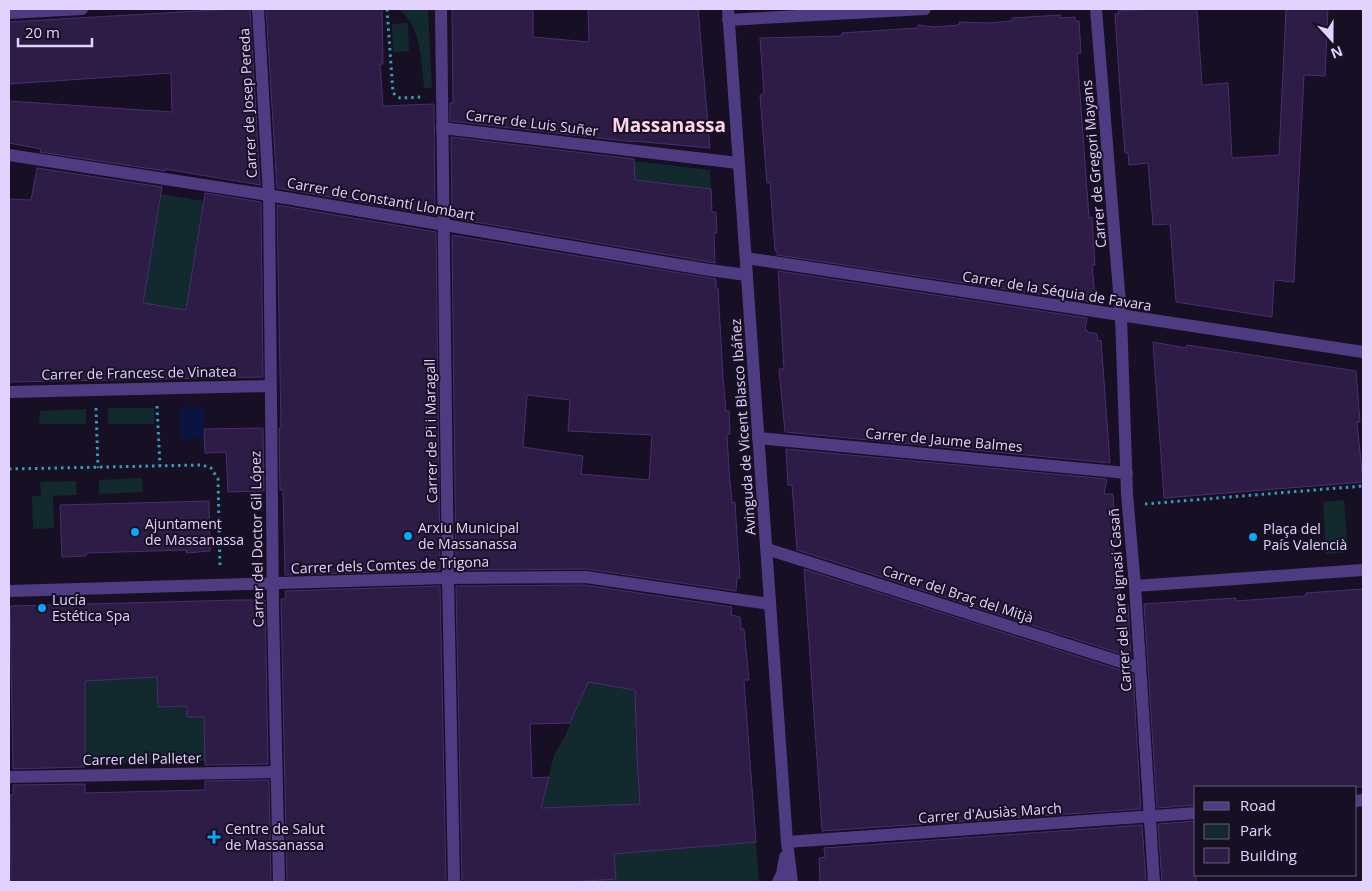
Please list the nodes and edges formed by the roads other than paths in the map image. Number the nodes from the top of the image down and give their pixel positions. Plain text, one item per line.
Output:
1 (82, 9) edge
2 (258, 9) edge
3 (441, 9) edge
4 (925, 9) edge
5 (1096, 9) edge
6 (9, 13) edge
7 (728, 14) edge
8 (442, 128) junction
9 (9, 155) edge
10 (738, 162) junction
11 (269, 195) junction
12 (444, 224) junction
13 (746, 258) junction
14 (747, 275) junction
15 (1121, 316) junction
16 (1363, 352) edge
17 (270, 386) junction
18 (9, 392) edge
19 (758, 438) junction
20 (1127, 473) junction
21 (767, 549) junction
22 (1363, 570) edge
23 (448, 578) junction
24 (272, 584) junction
25 (1135, 586) junction
26 (9, 591) edge
27 (770, 604) junction
28 (1140, 668) junction
29 (276, 772) junction
30 (9, 777) edge
31 (1194, 813) edge
32 (1149, 817) junction
33 (787, 842) junction
34 (279, 882) edge
35 (454, 882) edge
36 (778, 882) edge
37 (792, 882) edge
38 (1154, 882) edge

1 - 6 street
2 - 11 street, Carrer de Josep Pereda
3 - 8 street, Carrer de Pi i Maragall
4 - 7 street
5 - 15 street, Carrer de Gregori Mayans
7 - 10 street, Avinguda de Vicent Blasco Ibáñez
8 - 10 street, Carrer de Luis Suñer
8 - 12 street, Carrer de Pi i Maragall
9 - 11 street, Carrer de Constantí Llombart
10 - 13 street, Avinguda de Vicent Blasco Ibáñez
11 - 12 street, Carrer de Constantí Llombart
11 - 17 street, Carrer del Doctor Gil López
12 - 14 street, Carrer de Constantí Llombart
12 - 23 street, Carrer de Pi i Maragall
13 - 14 street, Avinguda de Vicent Blasco Ibáñez
13 - 15 street, Carrer de la Séquia de Favara
14 - 19 street, Avinguda de Vicent Blasco Ibáñez
15 - 16 street, Carrer de la Séquia de Favara
15 - 20 street, Carrer del Pare Ignasi Casañ
17 - 18 street, Carrer de Francesc de Vinatea
17 - 24 street, Carrer del Doctor Gil López
19 - 20 street, Carrer de Jaume Balmes
19 - 21 street, Avinguda de Vicent Blasco Ibáñez
20 - 25 street, Carrer del Pare Ignasi Casañ
21 - 27 street, Avinguda de Vicent Blasco Ibáñez
21 - 28 street, Carrer del Braç del Mitjà
22 - 25 street
23 - 24 street, Carrer dels Comtes de Trigona
23 - 27 street, Carrer dels Comtes de Trigona
23 - 35 street, Carrer de Pi i Maragall
24 - 26 street, Carrer dels Comtes de Trigona
24 - 29 street, Carrer del Doctor Gil López
25 - 28 street, Carrer del Pare Ignasi Casañ
27 - 33 street, Avinguda de Vicent Blasco Ibáñez
28 - 32 street, Carrer del Pare Ignasi Casañ
29 - 30 street, Carrer del Palleter
29 - 34 street, Carrer del Doctor Gil López
31 - 32 street, Carrer d'Ausiàs March
32 - 33 street, Carrer d'Ausiàs March
32 - 38 street, Carrer del Pare Ignasi Casañ
33 - 36 street, Avinguda de Vicent Blasco Ibáñez
33 - 37 street, Avinguda de Vicent Blasco Ibáñez

